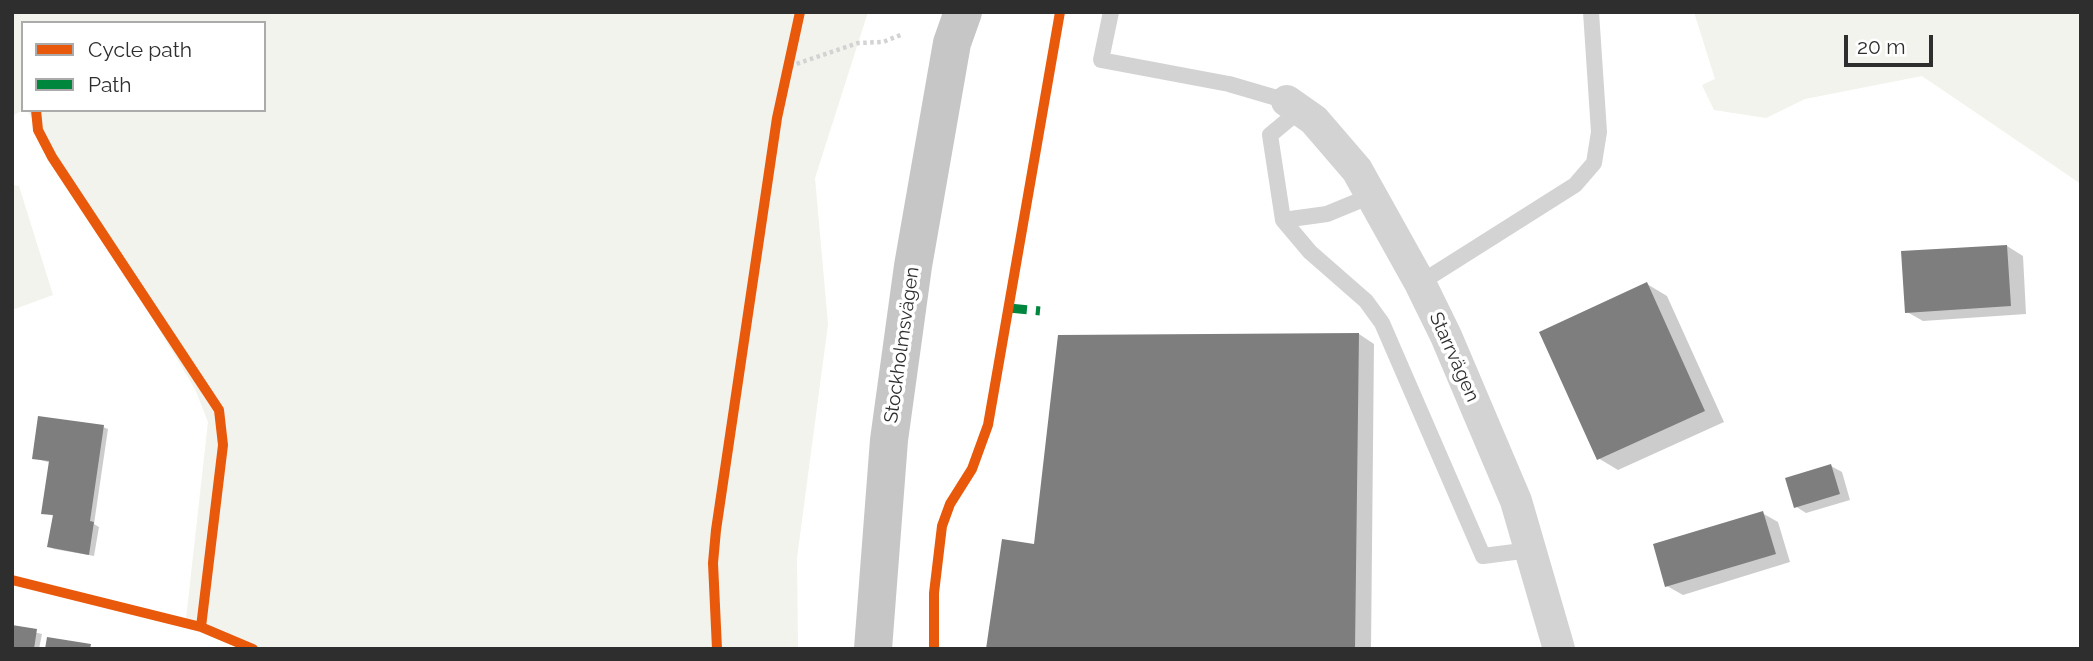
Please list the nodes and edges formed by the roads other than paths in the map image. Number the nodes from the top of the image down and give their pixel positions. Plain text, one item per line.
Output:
1 (1111, 12) edge
2 (1591, 12) edge
3 (956, 23) edge
4 (1293, 105) junction
5 (1373, 195) junction
6 (1283, 220) junction
7 (1420, 283) junction
8 (1530, 550) junction
9 (873, 649) edge
10 (1559, 649) edge

1 - 4 lane
2 - 7 lane
3 - 9 main road, Stockholmsvägen
4 - 5 street, Starrvägen
4 - 6 lane
5 - 6 lane
5 - 7 street, Starrvägen
6 - 8 lane
7 - 8 street, Starrvägen
8 - 10 street, Starrvägen

